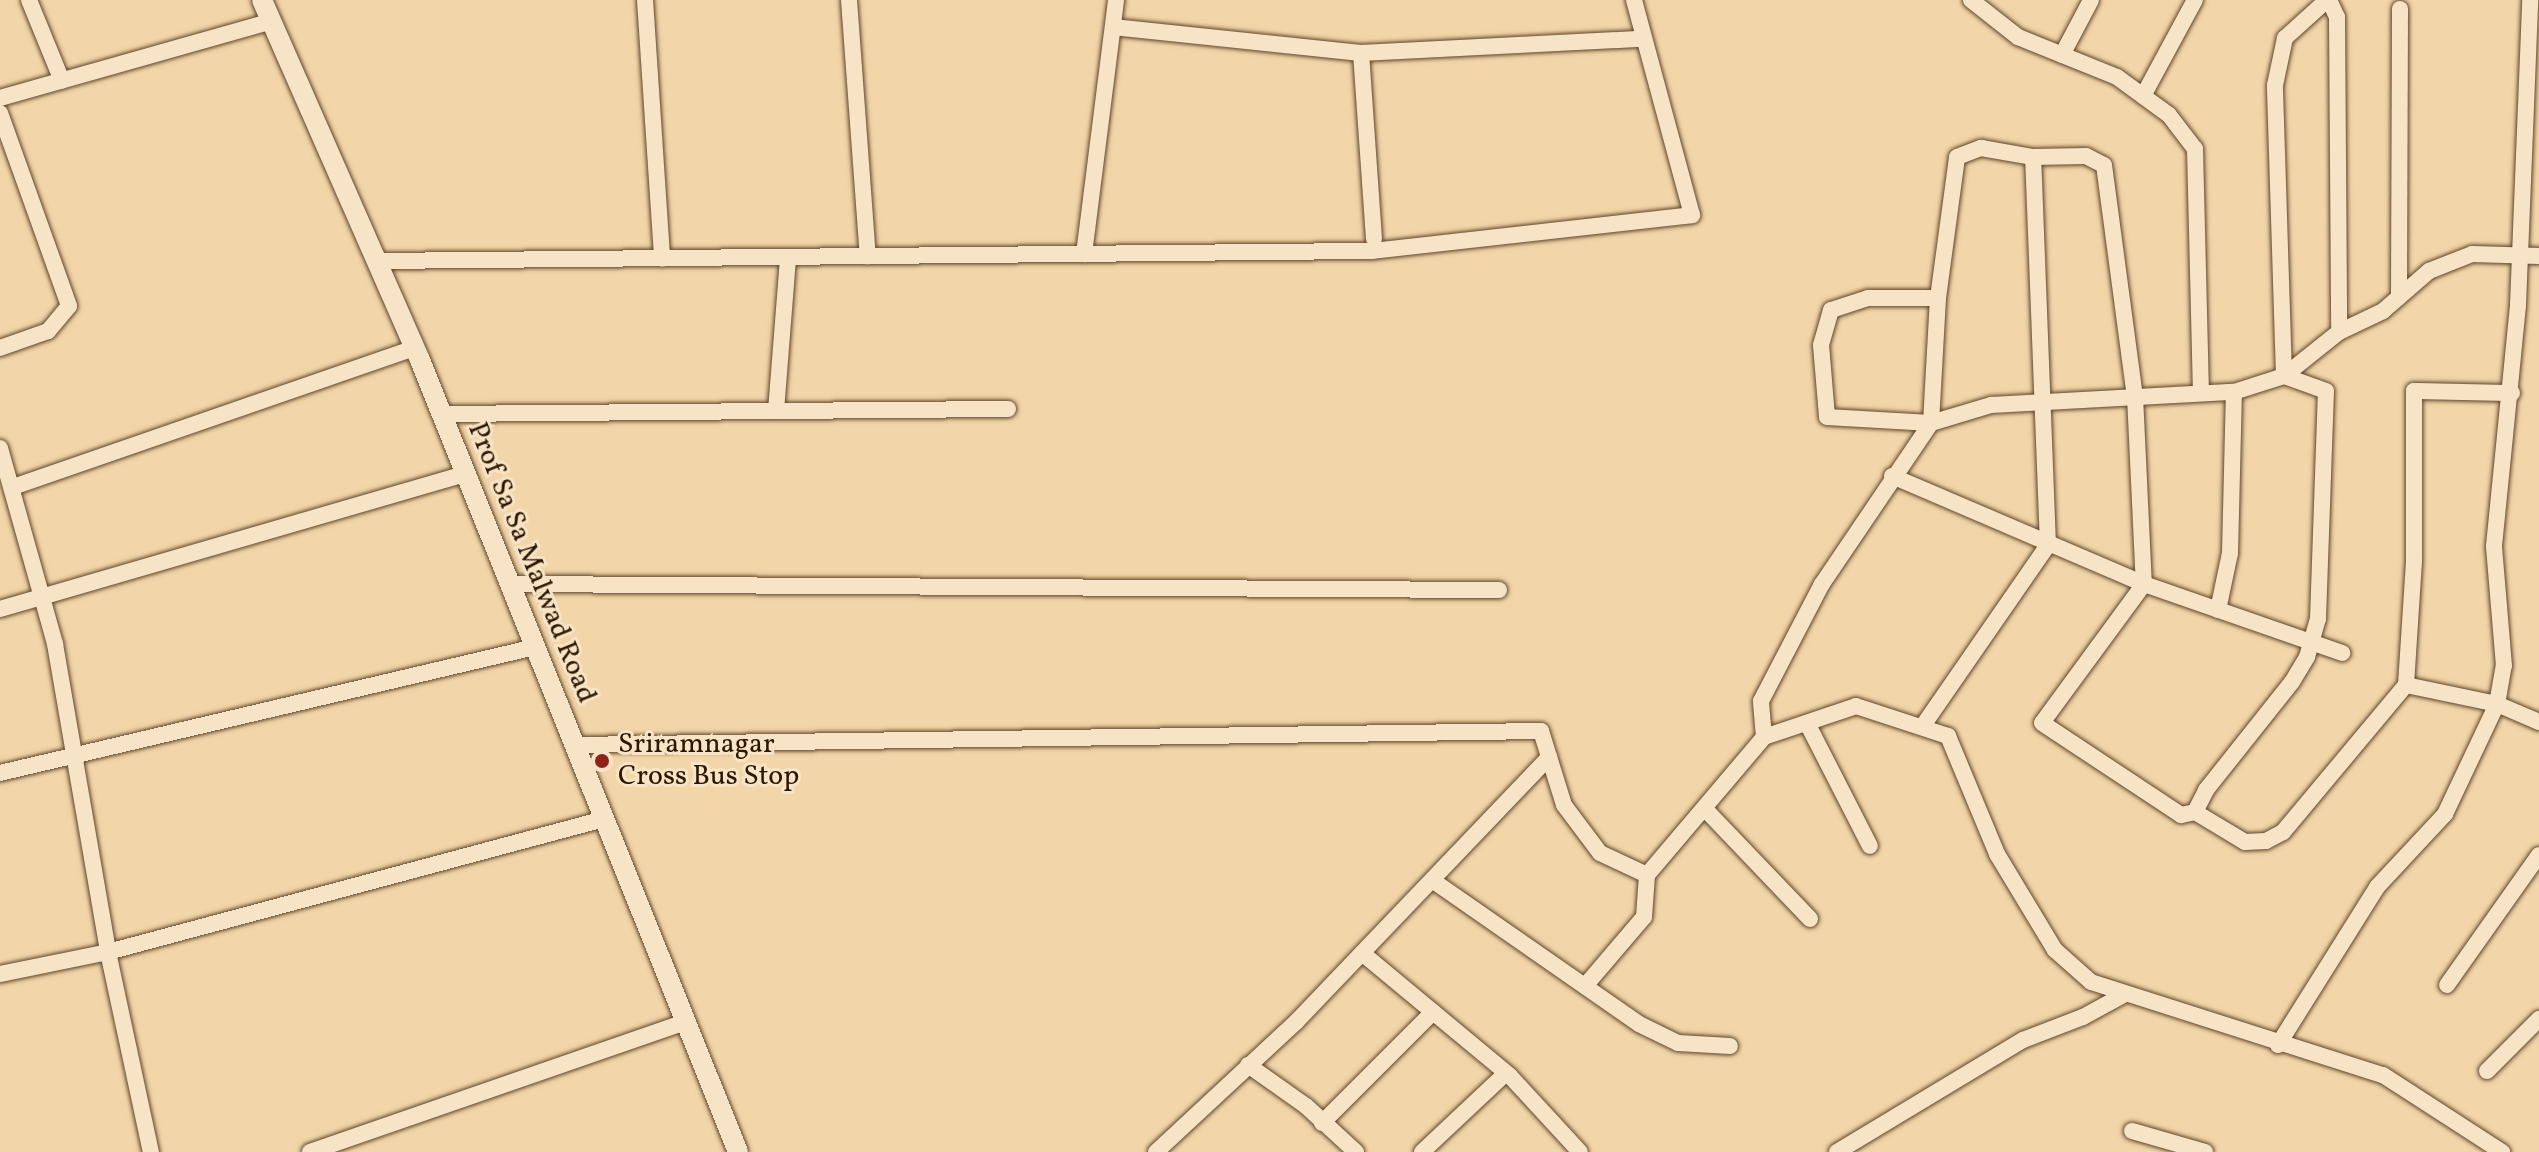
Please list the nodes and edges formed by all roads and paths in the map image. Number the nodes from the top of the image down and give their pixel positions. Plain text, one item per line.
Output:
1 (29, 0) edge
2 (262, 0) edge
3 (645, 0) edge
4 (849, 0) edge
5 (1116, 0) edge
6 (1634, 0) edge
7 (1971, 0) edge
8 (2091, 0) edge
9 (2195, 0) edge
10 (2328, 0) edge
11 (2530, 0) edge
12 (2400, 9) dead end
13 (272, 21) junction
14 (1113, 27) junction
15 (1642, 39) junction
16 (1361, 53) junction
17 (2062, 55) junction
18 (62, 81) junction
19 (2143, 96) junction
20 (0, 98) edge
21 (0, 113) edge
22 (2033, 157) junction
23 (1374, 239) dead end
24 (1084, 254) junction
25 (2519, 255) junction
26 (868, 256) junction
27 (2539, 256) edge
28 (788, 257) junction
29 (662, 258) junction
30 (376, 261) junction
31 (2399, 297) junction
32 (1938, 298) junction
33 (2339, 332) junction
34 (0, 348) edge
35 (414, 348) junction
36 (2284, 376) junction
37 (2201, 392) junction
38 (2234, 392) junction
39 (2512, 393) junction
40 (2135, 396) junction
41 (2046, 401) junction
42 (1008, 409) dead end
43 (776, 411) junction
44 (441, 414) junction
45 (1931, 423) junction
46 (0, 448) edge
47 (465, 474) junction
48 (1892, 476) junction
49 (7, 478) edge
50 (2048, 545) junction
51 (509, 584) junction
52 (2144, 584) junction
53 (1499, 590) dead end
54 (42, 598) junction
55 (0, 609) edge
56 (2218, 610) junction
57 (2310, 642) junction
58 (535, 647) junction
59 (2342, 653) dead end
60 (2406, 685) junction
61 (2497, 704) junction
62 (2539, 722) edge
63 (1807, 723) junction
64 (1922, 727) junction
65 (1764, 737) junction
66 (574, 745) junction
67 (75, 757) junction
68 (1549, 757) junction
69 (0, 773) edge
70 (1705, 809) junction
71 (2195, 812) junction
72 (604, 819) junction
73 (1870, 846) dead end
74 (2539, 855) edge
75 (1647, 875) junction
76 (1432, 880) junction
77 (1810, 919) dead end
78 (108, 952) junction
79 (1362, 953) junction
80 (0, 974) edge
81 (2447, 985) dead end
82 (1585, 986) junction
83 (2125, 994) junction
84 (1433, 1012) junction
85 (2539, 1019) edge
86 (686, 1022) junction
87 (2278, 1045) junction
88 (1730, 1046) dead end
89 (1248, 1065) junction
90 (2487, 1071) dead end
91 (1506, 1073) junction
92 (1322, 1123) junction
93 (2132, 1131) dead end
94 (151, 1152) edge
95 (310, 1152) edge
96 (738, 1152) edge
97 (1156, 1152) edge
98 (1356, 1152) edge
99 (1422, 1152) edge
100 (1580, 1152) edge
101 (1837, 1152) edge
102 (2205, 1152) edge
103 (2502, 1152) edge

1 - 18 street
2 - 13 street, Prof Sa Sa Malwad Road
3 - 29 street
4 - 26 street
5 - 14 street
6 - 15 street
7 - 17 street
8 - 17 street
9 - 19 street
10 - 33 street
10 - 36 street
11 - 25 street
12 - 31 street
13 - 18 street
13 - 30 street, Prof Sa Sa Malwad Road
14 - 16 street
14 - 24 street
15 - 16 street
15 - 24 street
16 - 23 street
17 - 19 street
18 - 20 street
19 - 37 street
21 - 34 street
22 - 32 street
22 - 40 street
22 - 41 street
24 - 26 street
25 - 27 street
25 - 31 street
25 - 39 street
26 - 28 street
28 - 29 street
28 - 43 street
29 - 30 street
30 - 35 street, Prof Sa Sa Malwad Road
31 - 33 street
32 - 45 street
32 - 45 street
33 - 36 street
35 - 44 street, Prof Sa Sa Malwad Road
35 - 49 street
36 - 38 street
36 - 57 street
37 - 38 street
37 - 40 street
38 - 56 street
39 - 60 street
39 - 61 street
40 - 41 street
40 - 52 street
41 - 45 street
41 - 50 street
42 - 43 street
43 - 44 street
44 - 47 street, Prof Sa Sa Malwad Road
45 - 48 street
46 - 49 street
47 - 51 street, Prof Sa Sa Malwad Road
47 - 54 street
48 - 50 street
48 - 65 street
49 - 54 street
50 - 52 street
50 - 64 street
51 - 53 street
51 - 58 street, Prof Sa Sa Malwad Road
52 - 56 street
52 - 71 street
54 - 55 street
54 - 67 street
56 - 57 street
57 - 59 street
57 - 71 street
58 - 66 street, Prof Sa Sa Malwad Road
58 - 67 street
60 - 61 street
60 - 71 street
61 - 62 street
61 - 87 street
63 - 64 street
63 - 65 street
63 - 73 street
64 - 83 street
65 - 70 street
66 - 68 street
66 - 72 street, Prof Sa Sa Malwad Road
67 - 69 street
67 - 78 street
68 - 75 street
68 - 76 street
70 - 75 street
70 - 77 street
72 - 78 street
72 - 86 street, Prof Sa Sa Malwad Road
74 - 81 street
75 - 82 street
76 - 79 street
76 - 82 street
78 - 80 street
78 - 94 street
79 - 84 street
79 - 89 street
82 - 88 street
83 - 87 street
83 - 101 street
84 - 91 street
84 - 92 street
85 - 90 street
86 - 95 street
86 - 96 street, Prof Sa Sa Malwad Road
87 - 103 street
89 - 92 street
89 - 97 street
91 - 99 street
91 - 100 street
92 - 98 street
93 - 102 street

